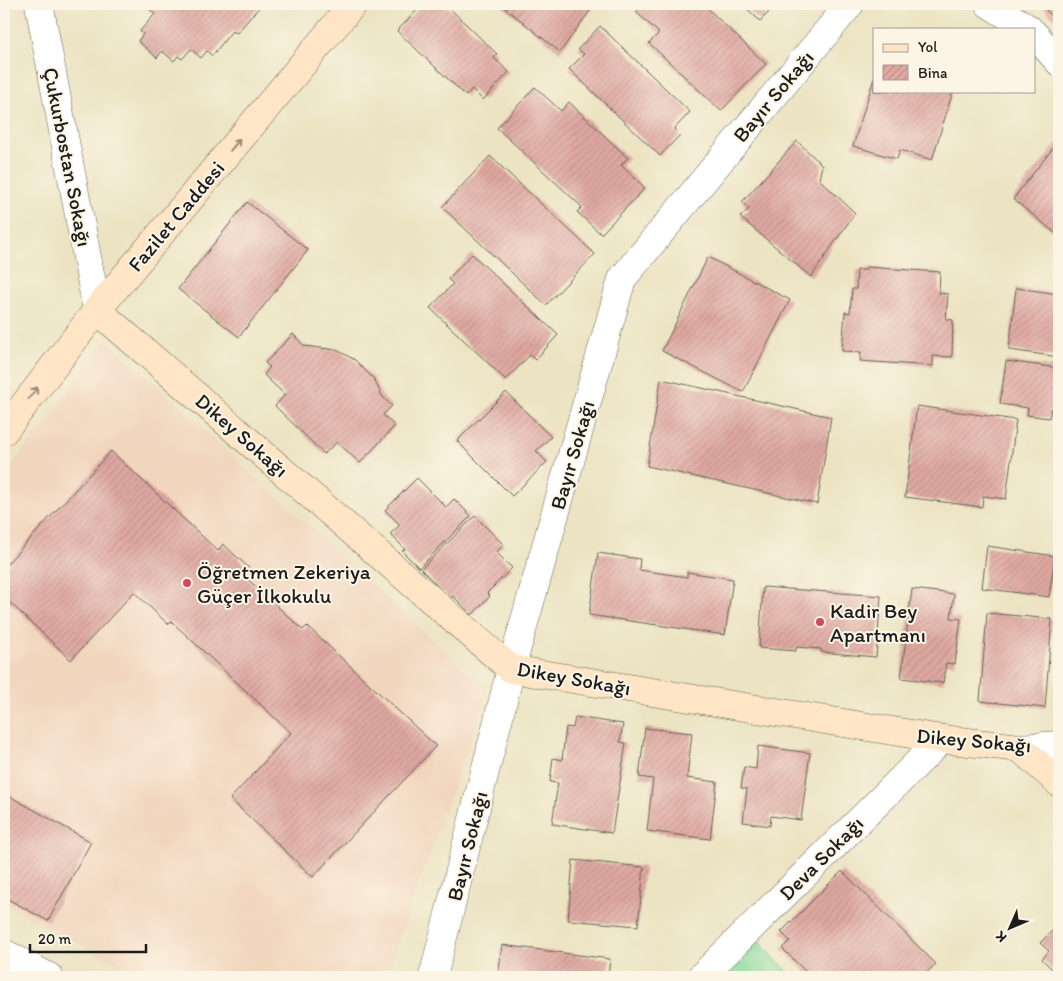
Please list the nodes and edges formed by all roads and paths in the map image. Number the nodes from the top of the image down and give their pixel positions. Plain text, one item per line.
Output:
1 (39, 4) edge
2 (353, 4) edge
3 (850, 4) edge
4 (989, 4) edge
5 (1027, 28) edge
6 (1036, 36) edge
7 (1059, 62) edge
8 (97, 310) junction
9 (4, 432) edge
10 (512, 669) junction
11 (942, 739) junction
12 (1059, 745) edge
13 (1020, 748) junction
14 (1059, 782) edge
15 (4, 953) edge
16 (49, 977) edge
17 (434, 977) edge
18 (701, 977) edge

1 - 8 street, Çukurbostan Sokağı
8 -> 2 street, Fazilet Caddesi
3 - 10 street, Bayır Sokağı
4 - 5 street
6 - 7 street
9 -> 8 street, Fazilet Caddesi
8 - 10 street, Dikey Sokağı
10 - 11 street, Dikey Sokağı
10 - 17 street, Bayır Sokağı
11 - 13 street, Dikey Sokağı
11 - 18 street, Deva Sokağı
12 - 13 street, Dikey Sokağı
13 - 14 street
15 - 16 street

